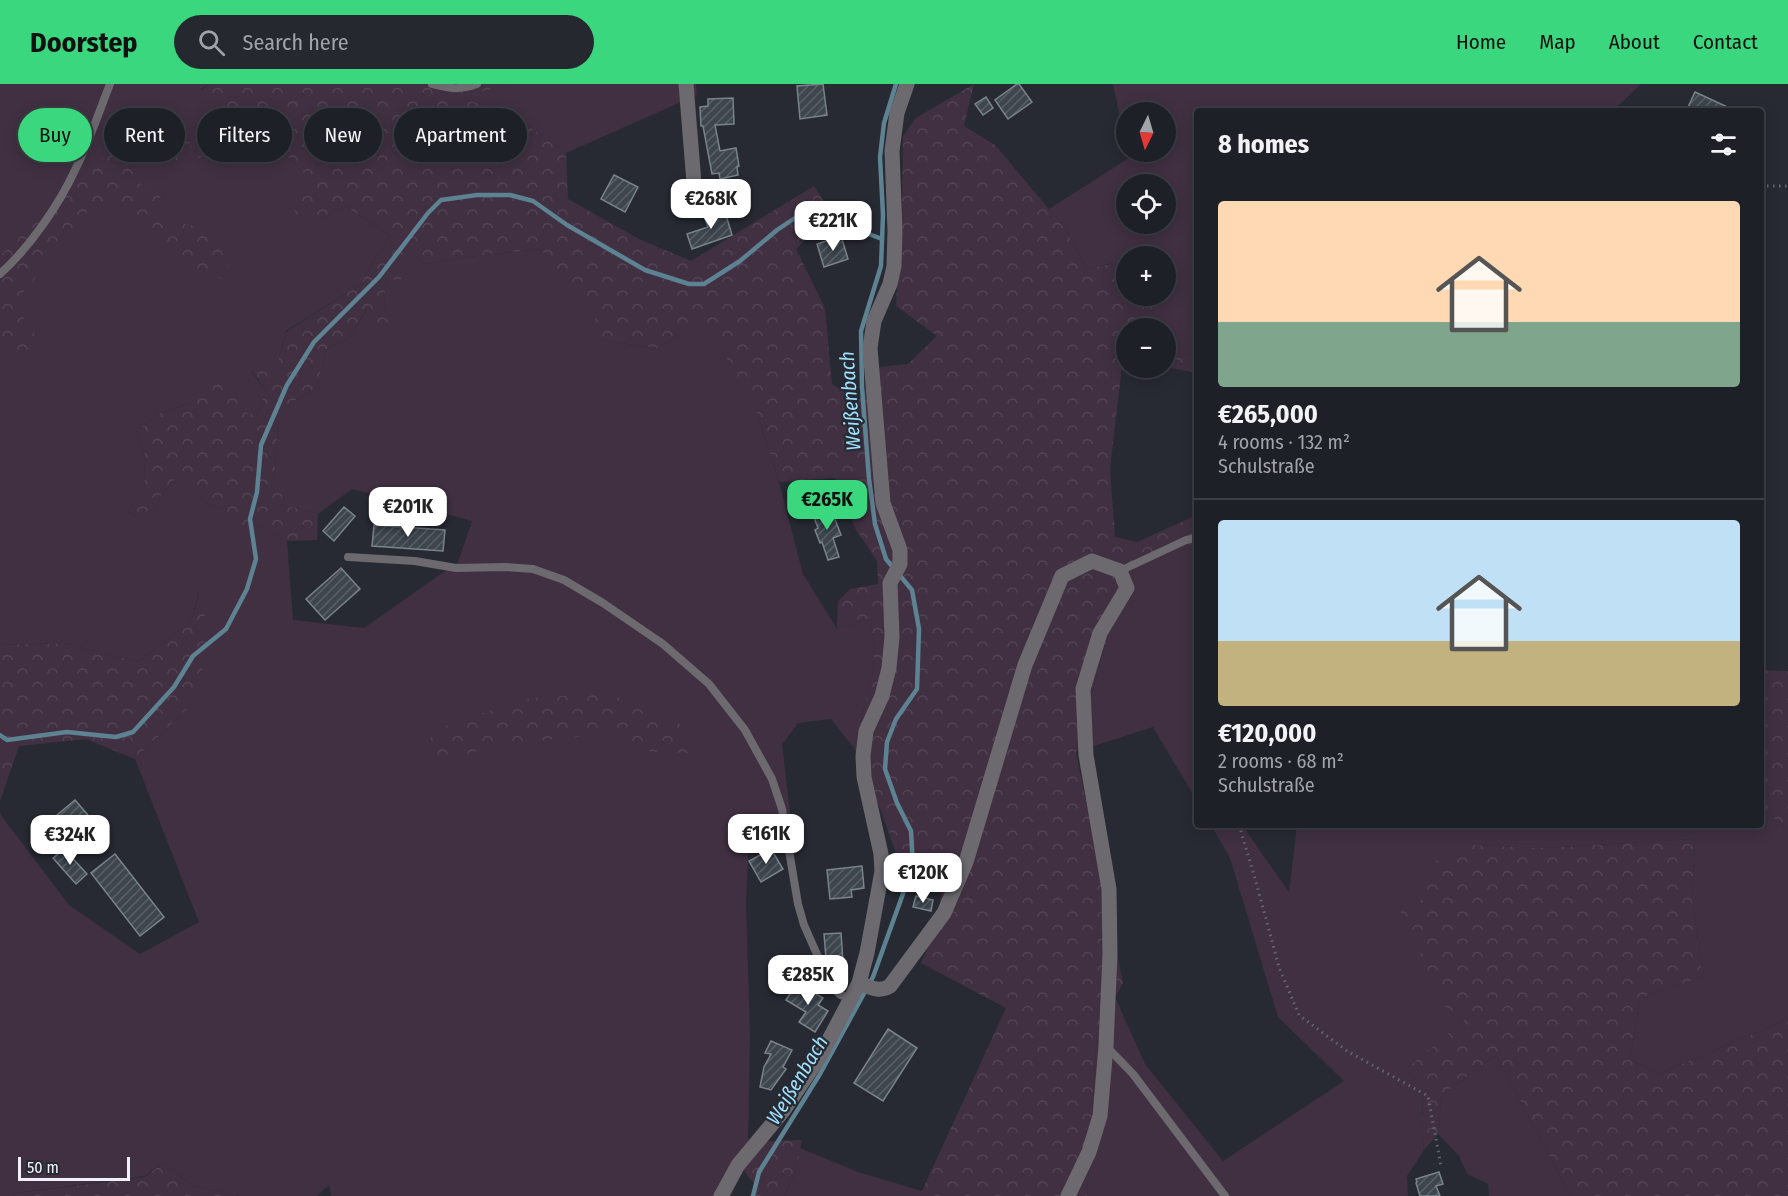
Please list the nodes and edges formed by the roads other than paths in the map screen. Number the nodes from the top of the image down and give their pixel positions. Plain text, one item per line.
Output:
1 (110, 84) edge
2 (432, 84) edge
3 (477, 84) edge
4 (686, 84) edge
5 (907, 84) edge
6 (695, 195) dead end
7 (0, 274) edge
8 (1194, 539) edge
9 (348, 557) dead end
10 (1120, 571) junction
11 (861, 983) junction
12 (850, 999) junction
13 (1106, 1046) junction
14 (721, 1196) edge
15 (1068, 1196) edge
16 (1225, 1196) edge

1 - 7 lane
2 - 3 lane
4 - 6 street
5 - 11 street
8 - 10 lane
9 - 12 lane
10 - 11 street
10 - 13 street
11 - 12 street
12 - 14 street
13 - 15 street
13 - 16 lane

